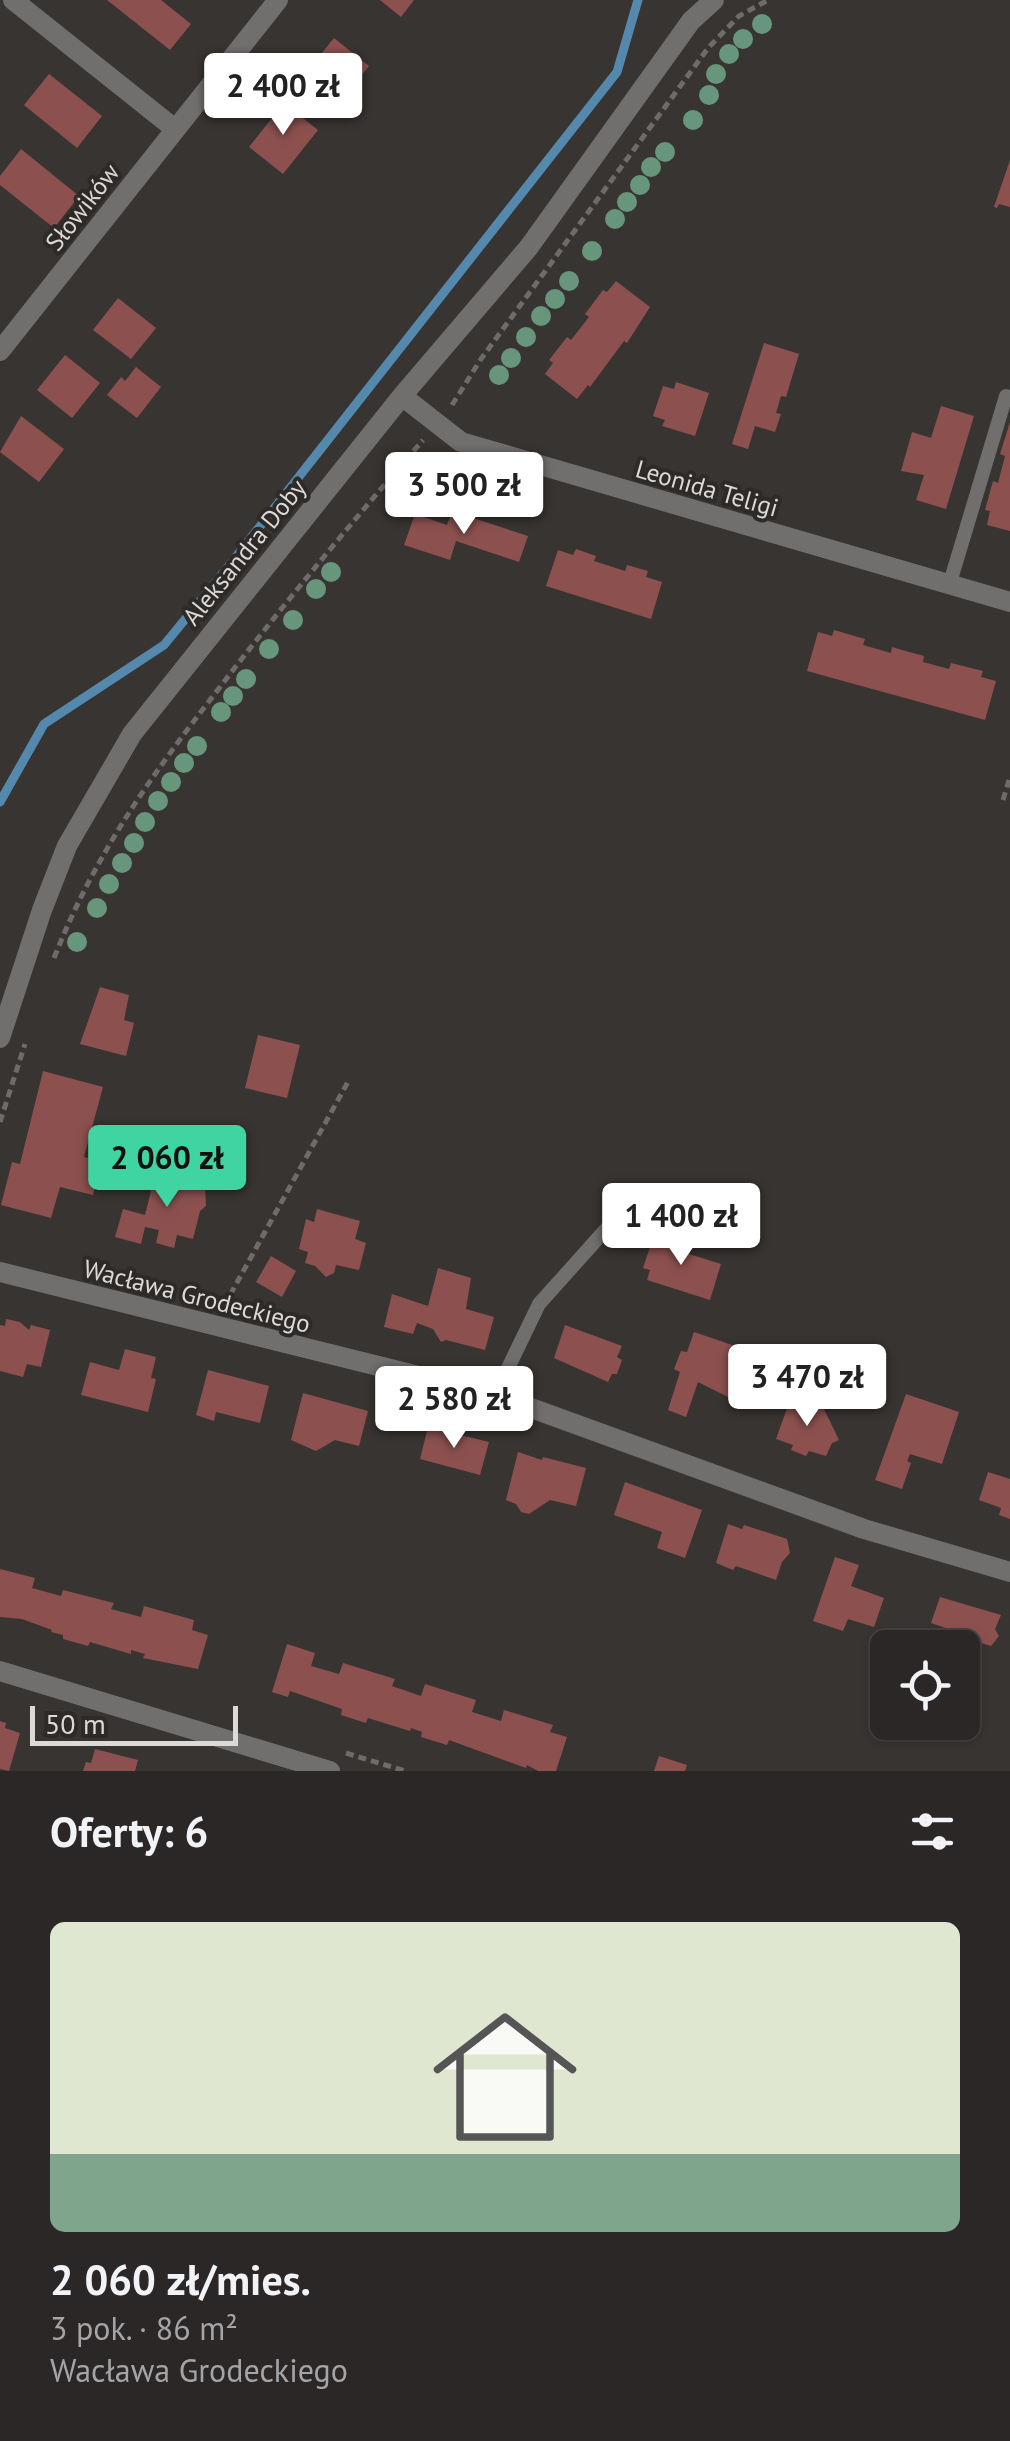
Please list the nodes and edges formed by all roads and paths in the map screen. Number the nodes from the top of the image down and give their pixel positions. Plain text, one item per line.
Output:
1 (13, 0) edge
2 (278, 0) edge
3 (714, 0) edge
4 (768, 0) edge
5 (175, 129) junction
6 (0, 352) edge
7 (402, 396) junction
8 (1010, 397) edge
9 (438, 422) junction
10 (948, 586) junction
11 (1010, 602) edge
12 (1010, 778) edge
13 (1003, 800) dead end
14 (50, 969) dead end
15 (30, 1031) dead end
16 (0, 1038) edge
17 (349, 1080) dead end
18 (0, 1122) edge
19 (608, 1227) dead end
20 (0, 1272) edge
21 (213, 1326) junction
22 (495, 1395) junction
23 (1010, 1572) edge
24 (0, 1671) edge
25 (330, 1771) edge

1 - 5 street
2 - 5 street, Słowików
3 - 7 street, Aleksandra Doby
4 - 9 path
5 - 6 street, Słowików
7 - 9 street, Leonida Teligi
7 - 16 street, Aleksandra Doby
8 - 10 lane
9 - 10 street, Leonida Teligi
9 - 14 path
10 - 11 street, Leonida Teligi
12 - 13 path
15 - 18 path
17 - 21 path
19 - 22 lane
20 - 21 street, Wacława Grodeckiego
21 - 22 street, Wacława Grodeckiego
22 - 23 street, Wacława Grodeckiego
24 - 25 street

